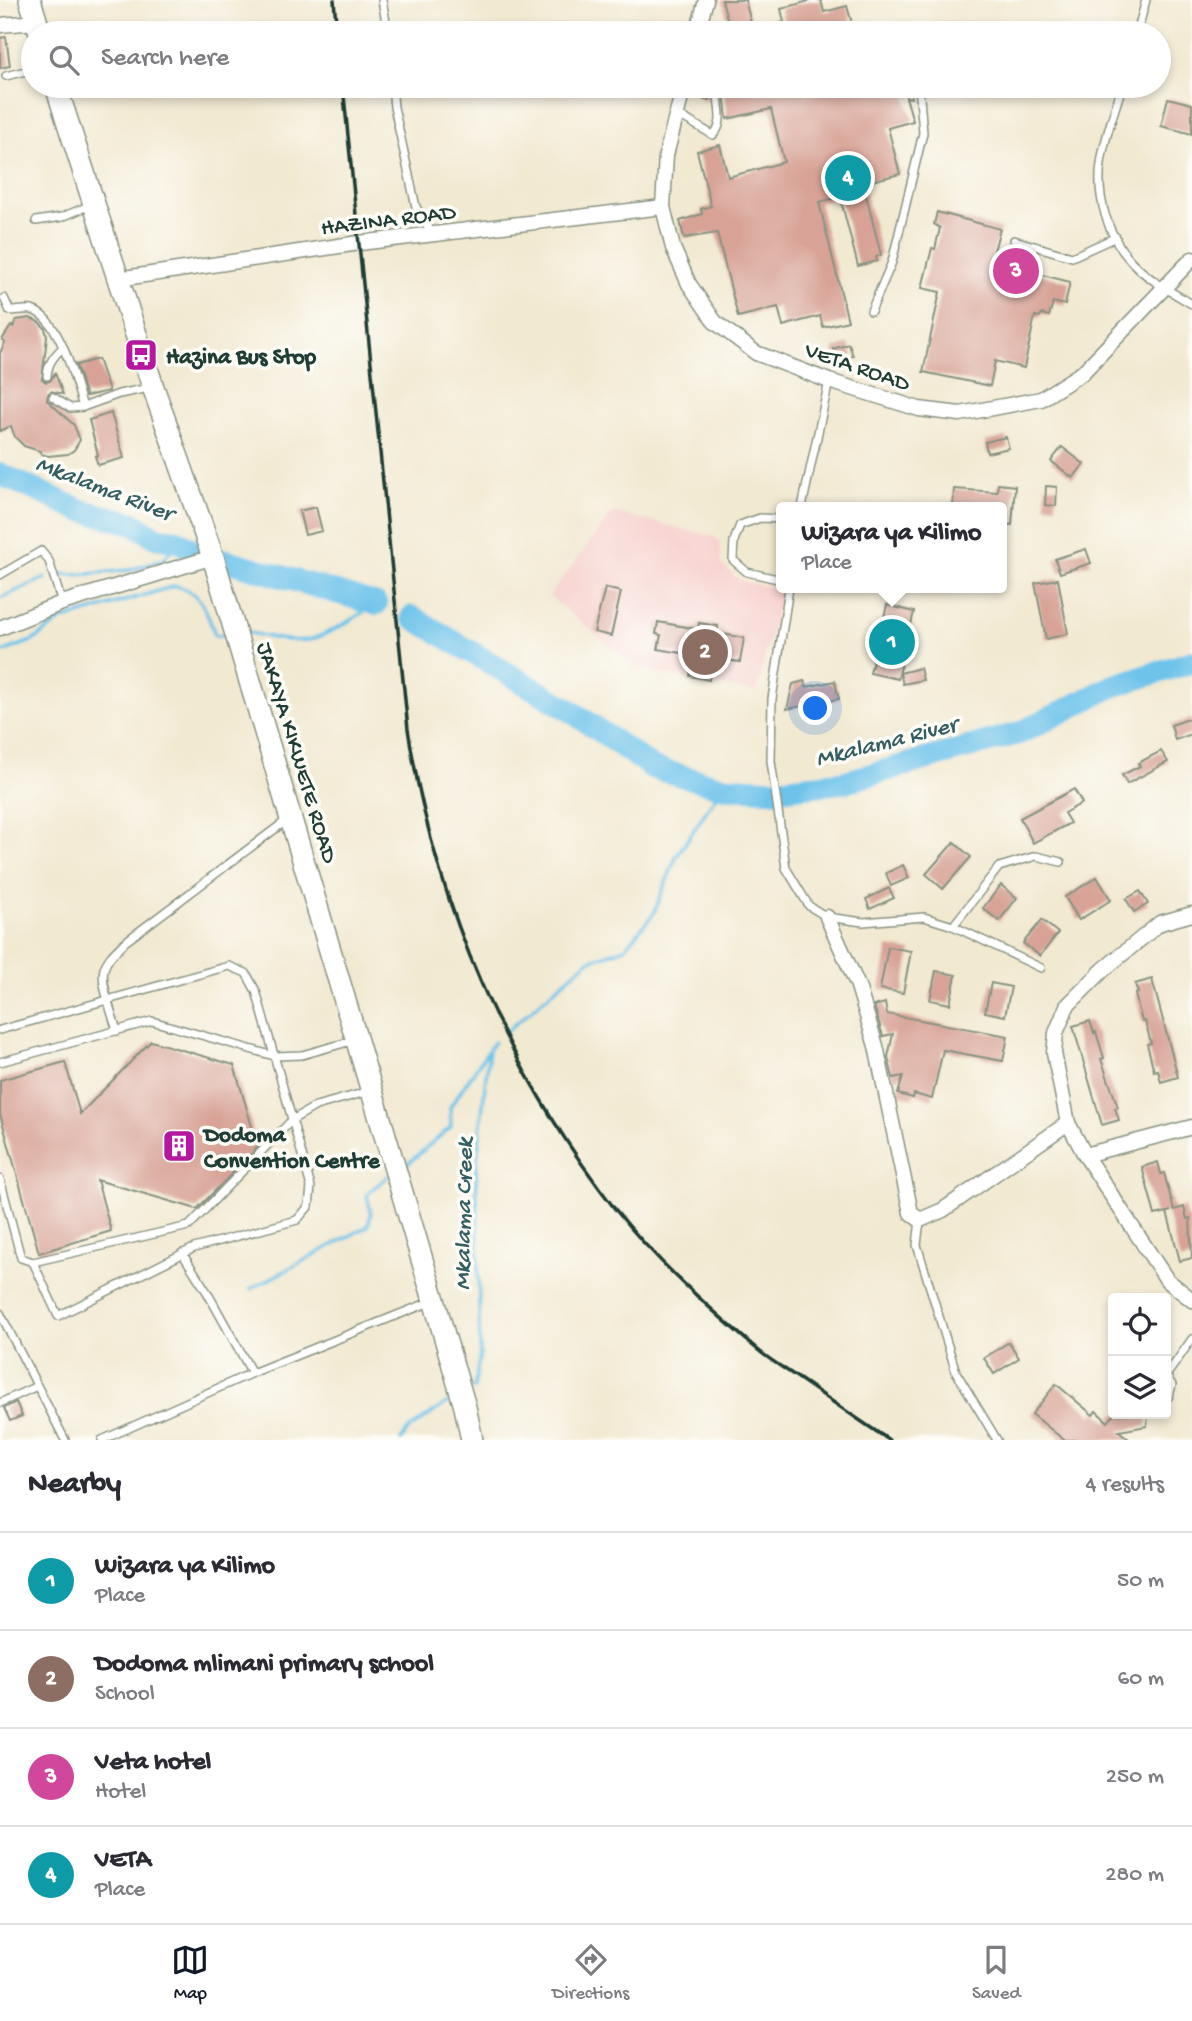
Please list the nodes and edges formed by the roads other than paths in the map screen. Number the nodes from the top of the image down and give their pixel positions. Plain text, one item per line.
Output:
1 (30, 0) edge
2 (382, 0) edge
3 (706, 0) edge
4 (1146, 0) edge
5 (36, 21) edge
6 (386, 21) edge
7 (700, 21) edge
8 (1140, 21) edge
9 (0, 25) edge
10 (21, 27) edge
11 (21, 72) edge
12 (6, 76) dead end
13 (60, 98) edge
14 (393, 98) edge
15 (681, 98) edge
16 (717, 98) edge
17 (920, 98) edge
18 (1119, 98) edge
19 (677, 114) junction
20 (93, 204) junction
21 (663, 208) junction
22 (36, 221) dead end
23 (433, 236) junction
24 (1116, 237) junction
25 (1014, 240) dead end
26 (1192, 259) edge
27 (118, 279) junction
28 (1165, 288) junction
29 (4, 298) dead end
30 (1192, 304) edge
31 (871, 311) dead end
32 (63, 346) junction
33 (47, 376) dead end
34 (829, 382) junction
35 (153, 387) junction
36 (54, 397) dead end
37 (83, 407) junction
38 (803, 502) edge
39 (776, 519) edge
40 (213, 557) junction
41 (0, 575) edge
42 (776, 579) edge
43 (788, 593) edge
44 (62, 603) junction
45 (0, 628) edge
46 (290, 818) junction
47 (1061, 862) dead end
48 (1192, 914) edge
49 (827, 917) junction
50 (953, 926) junction
51 (1041, 968) dead end
52 (108, 1000) junction
53 (0, 1030) edge
54 (117, 1031) junction
55 (357, 1040) junction
56 (274, 1056) junction
57 (0, 1062) edge
58 (372, 1090) junction
59 (292, 1121) junction
60 (1068, 1123) junction
61 (1192, 1127) edge
62 (1085, 1155) junction
63 (0, 1179) edge
64 (920, 1220) junction
65 (182, 1254) junction
66 (33, 1262) junction
67 (434, 1300) junction
68 (1192, 1300) edge
69 (0, 1313) edge
70 (1192, 1339) edge
71 (1171, 1369) edge
72 (252, 1373) junction
73 (37, 1386) junction
74 (0, 1403) edge
75 (65, 1440) edge
76 (102, 1440) edge
77 (471, 1440) edge
78 (998, 1440) edge

1 - 5 main road
2 - 6 lane
3 - 7 street
4 - 8 lane
9 - 10 street
11 - 12 lane
13 - 20 main road, JAKAYA KIKWETE ROAD
14 - 23 lane
15 - 19 street, VETA ROAD
16 - 19 lane
17 - 31 lane
18 - 24 lane
19 - 21 street, VETA ROAD
20 - 22 lane
20 - 27 main road, JAKAYA KIKWETE ROAD
21 - 23 street, HAZINA ROAD
21 - 34 street, VETA ROAD
23 - 27 street, HAZINA ROAD
24 - 25 lane
24 - 28 lane
26 - 28 street, VETA ROAD
27 - 35 main road, JAKAYA KIKWETE ROAD
28 - 30 lane
28 - 34 street, VETA ROAD
29 - 32 lane
32 - 33 lane
32 - 37 lane
34 - 38 lane
35 - 37 lane
35 - 40 main road, JAKAYA KIKWETE ROAD
36 - 37 lane
39 - 42 lane
40 - 44 street
40 - 46 main road, JAKAYA KIKWETE ROAD
41 - 44 lane
43 - 49 lane
44 - 45 street
46 - 52 lane
46 - 55 main road, JAKAYA KIKWETE ROAD
47 - 50 lane
48 - 60 street
49 - 50 lane
49 - 64 street
50 - 51 lane
52 - 53 lane
52 - 54 lane
52 - 56 lane
54 - 56 lane
54 - 57 lane
55 - 56 lane
55 - 58 main road, JAKAYA KIKWETE ROAD
56 - 59 lane
58 - 59 lane
58 - 67 main road, JAKAYA KIKWETE ROAD
59 - 65 lane
59 - 66 lane
60 - 62 street
60 - 64 street
61 - 62 street
62 - 68 street
63 - 66 lane
64 - 78 lane
65 - 66 lane
65 - 72 lane
67 - 72 lane
67 - 77 main road, JAKAYA KIKWETE ROAD
69 - 73 lane
70 - 71 lane
72 - 76 lane
73 - 74 lane
73 - 75 lane

